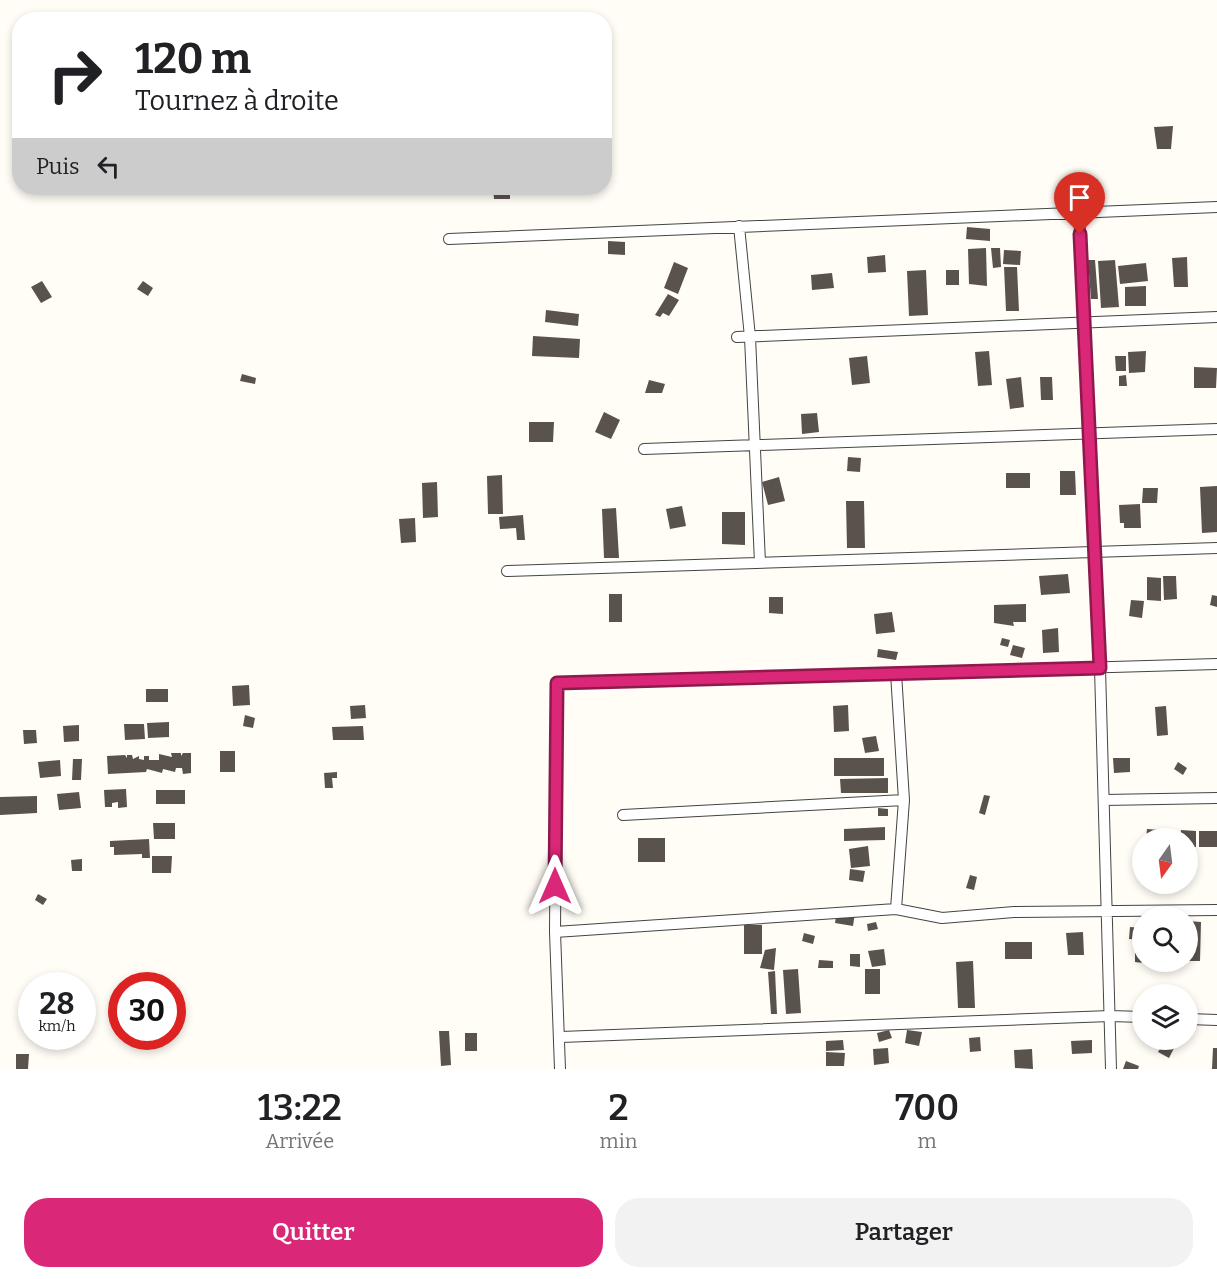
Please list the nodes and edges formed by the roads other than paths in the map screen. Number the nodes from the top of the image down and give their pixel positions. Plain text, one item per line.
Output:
1 (1217, 207) edge
2 (1079, 212) junction
3 (739, 226) junction
4 (449, 239) dead end
5 (1217, 317) edge
6 (1084, 323) junction
7 (736, 337) dead end
8 (750, 337) junction
9 (1217, 429) edge
10 (1089, 434) junction
11 (755, 445) junction
12 (644, 448) dead end
13 (1217, 548) edge
14 (1094, 552) junction
15 (760, 563) junction
16 (507, 571) dead end
17 (1217, 664) edge
18 (1100, 668) junction
19 (896, 673) junction
20 (1217, 798) edge
21 (1104, 800) junction
22 (904, 801) junction
23 (623, 815) dead end
24 (896, 909) junction
25 (1217, 910) edge
26 (1107, 911) junction
27 (555, 932) junction
28 (1110, 1016) junction
29 (1132, 1017) edge
30 (1198, 1019) edge
31 (1217, 1020) edge
32 (561, 1037) junction
33 (560, 1069) edge
34 (1112, 1069) edge

1 - 2 street
2 - 3 street
2 - 6 street
3 - 4 street
3 - 8 street
5 - 6 street
6 - 8 street
6 - 10 street
7 - 8 street
8 - 11 street
9 - 10 street
10 - 11 street
10 - 14 street
11 - 12 street
11 - 15 street
13 - 14 street
14 - 15 street
14 - 18 street
15 - 16 street
17 - 18 street
18 - 19 street
18 - 21 street
19 - 22 street
19 - 27 street
20 - 21 street
21 - 26 street
22 - 23 street
22 - 24 street
24 - 26 street
24 - 27 street
25 - 26 street
26 - 28 street
27 - 32 street
28 - 29 street
28 - 32 street
28 - 34 street
30 - 31 street
32 - 33 street

